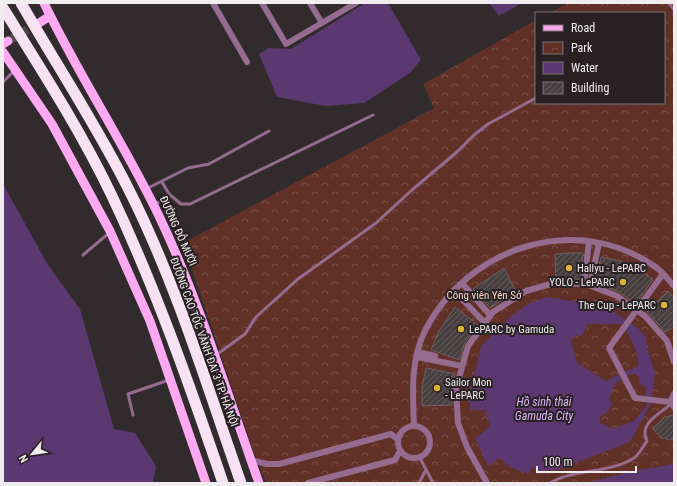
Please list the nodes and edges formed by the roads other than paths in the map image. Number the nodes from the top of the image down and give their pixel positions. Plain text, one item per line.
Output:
1 (20, 3) edge
2 (44, 3) edge
3 (213, 3) edge
4 (262, 3) edge
5 (310, 3) edge
6 (356, 3) edge
7 (669, 3) edge
8 (3, 8) edge
9 (674, 10) edge
10 (50, 16) junction
11 (38, 23) tunnel mouth
12 (322, 23) junction
13 (3, 52) edge
14 (247, 62) dead end
15 (15, 70) junction
16 (3, 82) edge
17 (535, 99) edge
18 (374, 115) dead end
19 (269, 131) dead end
20 (162, 182) junction
21 (146, 190) junction
22 (169, 194) junction
23 (154, 206) junction
24 (110, 232) junction
25 (589, 242) junction
26 (599, 243) junction
27 (83, 255) dead end
28 (663, 274) junction
29 (462, 283) junction
30 (587, 285) junction
31 (674, 286) edge
32 (454, 291) junction
33 (636, 310) junction
34 (490, 315) junction
35 (485, 322) junction
36 (418, 354) junction
37 (214, 356) junction
38 (674, 362) edge
39 (463, 365) junction
40 (170, 379) junction
41 (674, 394) edge
42 (672, 404) edge
43 (133, 415) dead end
44 (414, 426) junction
45 (398, 440) junction
46 (400, 451) junction
47 (420, 458) junction
48 (251, 460) junction
49 (426, 470) junction
50 (206, 483) edge
51 (223, 483) edge
52 (241, 483) edge
53 (259, 483) edge
54 (308, 483) edge
55 (419, 483) edge
56 (433, 483) edge
57 (487, 483) edge
58 (550, 483) edge

1 - 52 highway, ĐƯỜNG CAO TỐC VÀNH ĐAI 3 TP. HÀ NỘI
2 - 10 main road, ĐƯỜNG ĐỖ MƯỜI
3 - 14 street
4 - 12 street
5 - 12 street
6 - 12 street
7 - 9 lane
8 - 51 highway
10 - 11 main road
10 - 21 main road, ĐƯỜNG ĐỖ MƯỜI
13 - 15 main road
15 - 16 lane
15 - 24 main road
17 - 37 lane
18 - 22 lane
19 - 20 lane
20 - 21 lane
20 - 22 lane
21 - 23 main road, ĐƯỜNG ĐỖ MƯỜI
22 - 23 lane
23 - 37 main road, ĐƯỜNG ĐỖ MƯỜI
24 - 27 lane
24 - 40 main road
25 - 26 street
25 - 29 street
25 - 30 street
26 - 28 street
26 - 30 street
28 - 31 street
28 - 33 street
29 - 32 street
29 - 34 street
30 - 33 street
30 - 34 street
32 - 35 street
32 - 36 street
33 - 38 street
33 - 42 street
34 - 35 street
35 - 39 street
36 - 39 street
36 - 44 street
37 - 48 main road, ĐƯỜNG ĐỖ MƯỜI
39 - 57 street
40 - 43 lane
40 - 50 main road
41 - 42 street
42 - 58 lane
44 - 45 street
44 - 47 street
45 - 46 street
45 - 48 street
46 - 47 street
46 - 54 street
47 - 49 lane
48 - 53 main road, ĐƯỜNG ĐỖ MƯỜI
49 - 55 lane
49 - 56 lane

